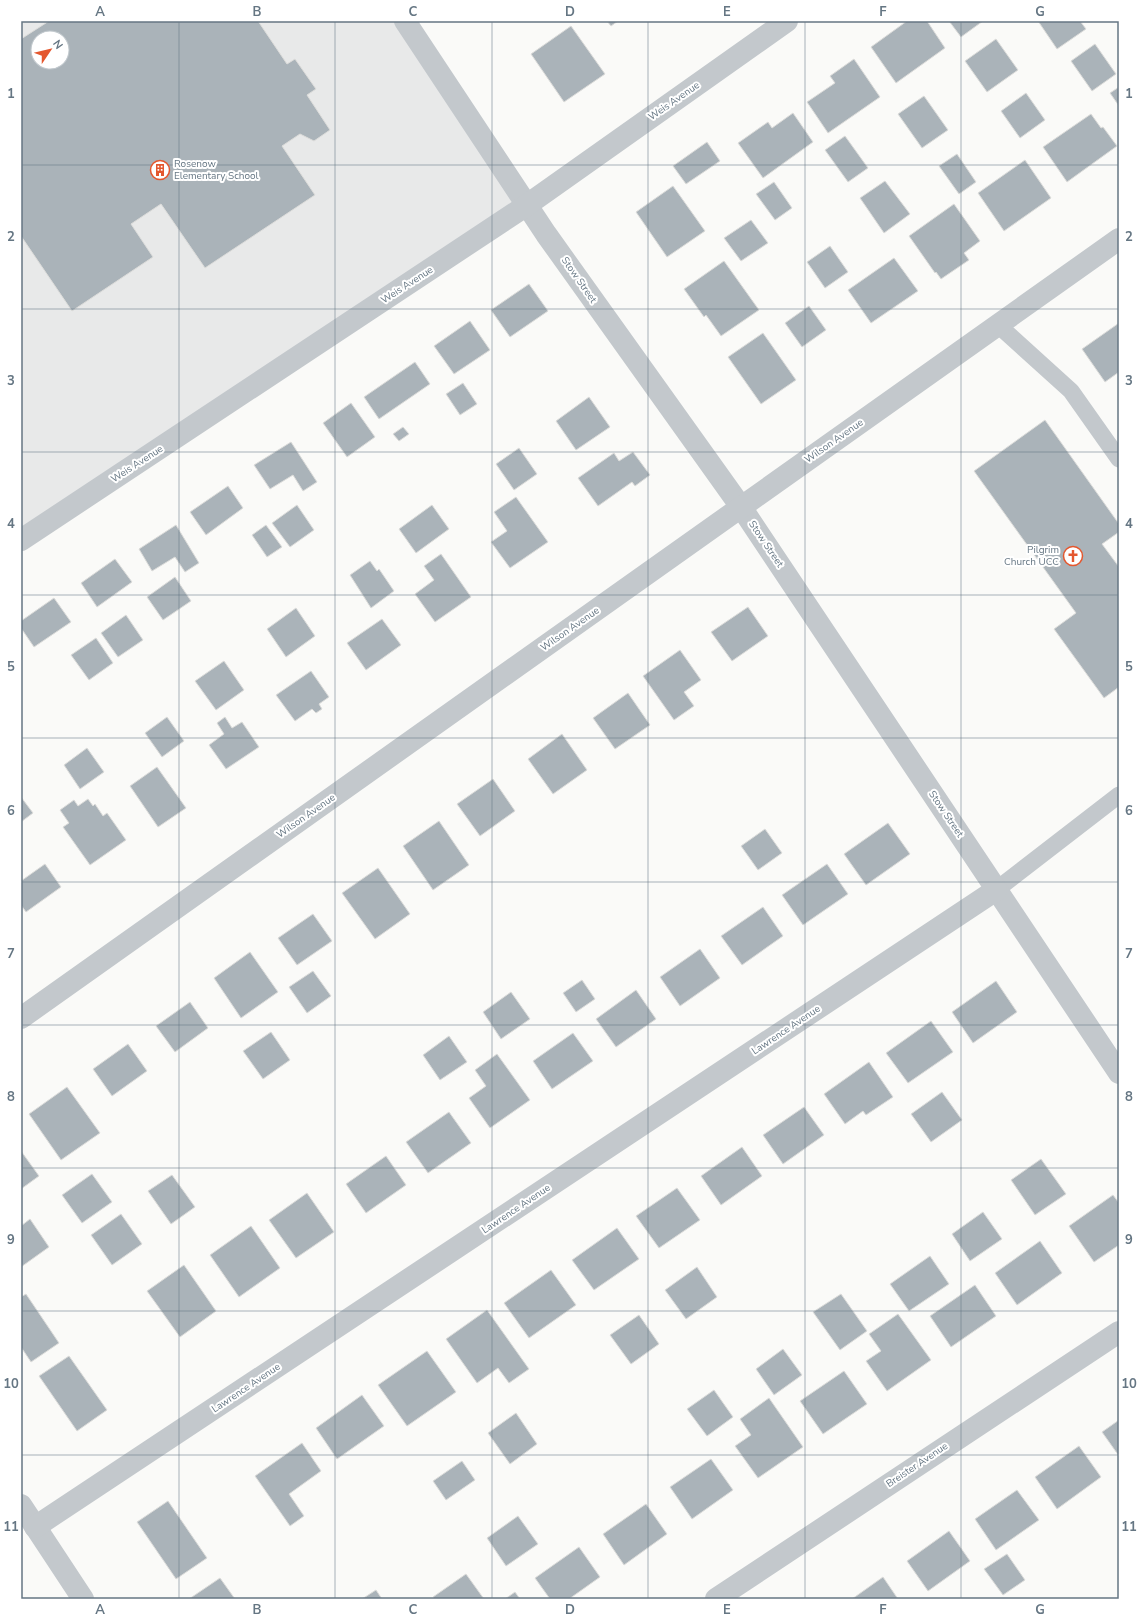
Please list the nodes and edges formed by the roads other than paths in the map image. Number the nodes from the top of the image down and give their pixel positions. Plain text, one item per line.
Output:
1 (405, 21) edge
2 (787, 21) edge
3 (527, 205) junction
4 (1119, 239) edge
5 (998, 326) junction
6 (1119, 459) edge
7 (741, 508) junction
8 (21, 540) edge
9 (1119, 796) edge
10 (996, 890) junction
11 (21, 1018) edge
12 (1119, 1073) edge
13 (1119, 1332) edge
14 (21, 1506) edge
15 (36, 1527) junction
16 (83, 1599) edge
17 (716, 1599) edge

1 - 3 street, Stow Street
2 - 3 street, Weis Avenue
3 - 7 street, Stow Street
3 - 8 street, Weis Avenue
4 - 5 street, Wilson Avenue
5 - 6 lane
5 - 7 street, Wilson Avenue
7 - 10 street, Stow Street
7 - 11 street, Wilson Avenue
9 - 10 lane
10 - 12 street, Stow Street
10 - 15 street, Lawrence Avenue
13 - 17 street, Breister Avenue
14 - 15 street
15 - 16 street

